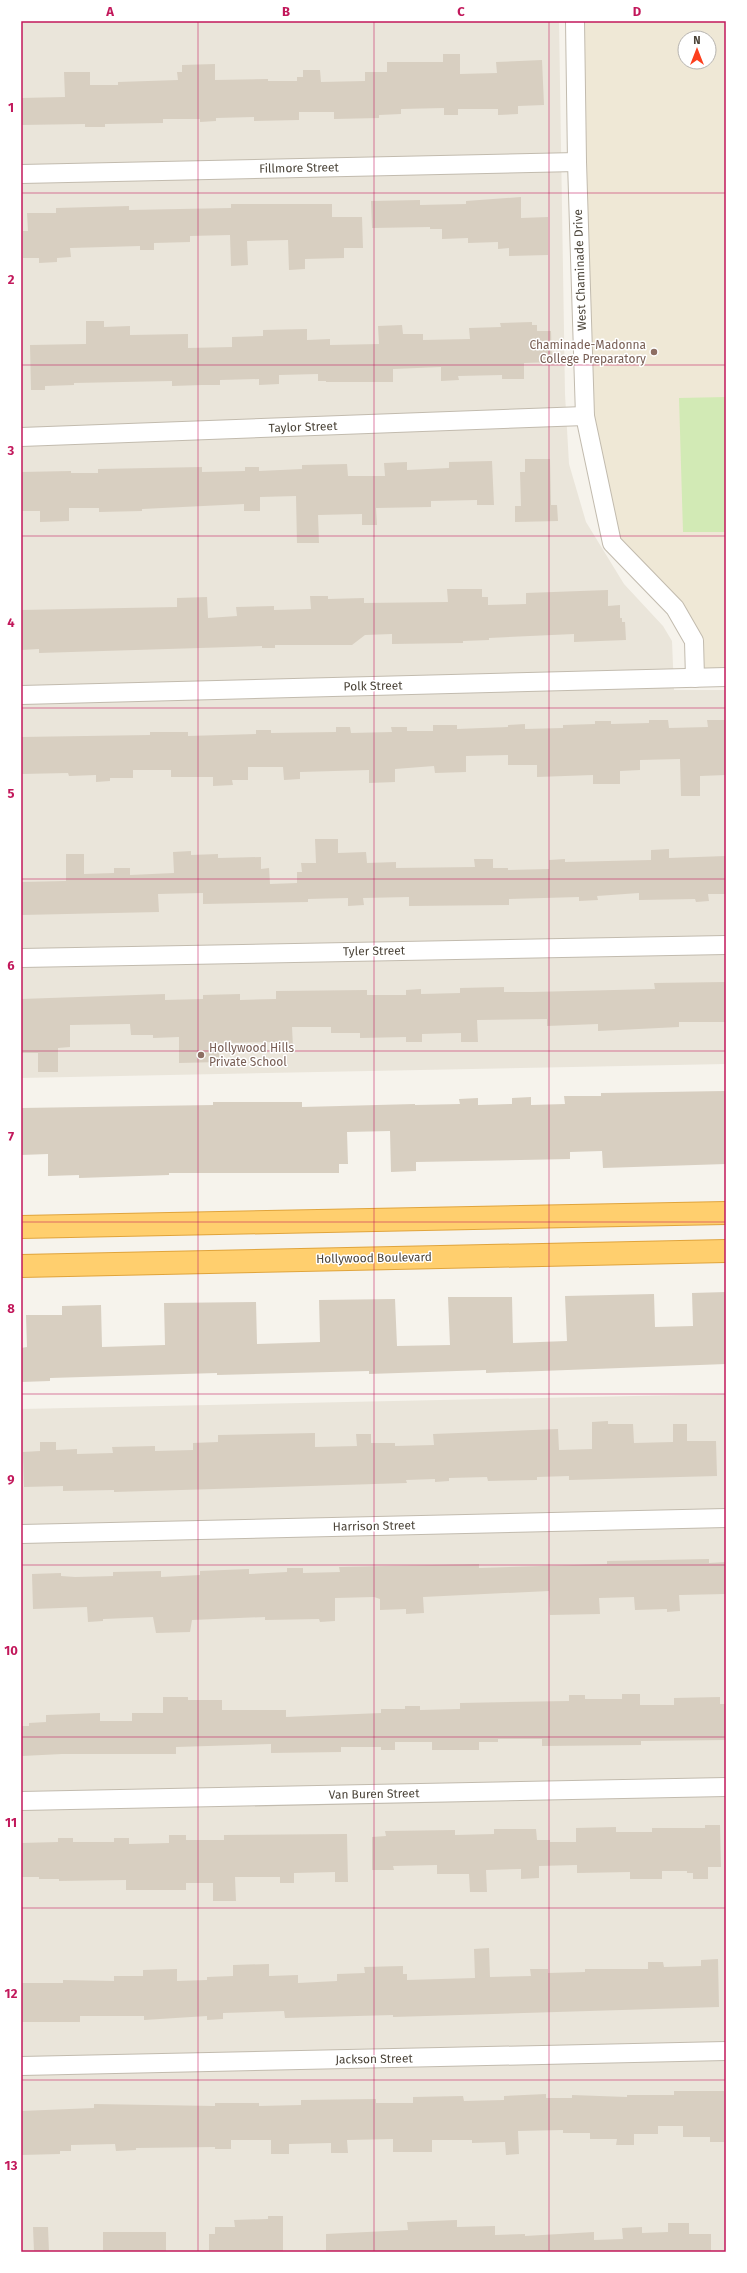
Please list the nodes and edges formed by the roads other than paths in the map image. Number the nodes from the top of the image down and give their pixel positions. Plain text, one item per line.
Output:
1 (575, 21) edge
2 (577, 162) junction
3 (21, 174) edge
4 (585, 416) junction
5 (21, 437) edge
6 (726, 677) edge
7 (695, 678) junction
8 (21, 695) edge
9 (726, 945) edge
10 (21, 958) edge
11 (726, 1213) edge
12 (21, 1227) edge
13 (726, 1251) edge
14 (21, 1266) edge
15 (726, 1518) edge
16 (21, 1534) edge
17 (726, 1788) edge
18 (21, 1801) edge
19 (726, 2051) edge
20 (21, 2066) edge

1 - 2 street, West Chaminade Drive
2 - 3 street, Fillmore Street
2 - 4 street, West Chaminade Drive
4 - 5 street, Taylor Street
4 - 7 street, West Chaminade Drive
6 - 7 street, Polk Street
7 - 8 street, Polk Street
9 - 10 street, Tyler Street
11 - 12 highway
13 - 14 highway, Hollywood Boulevard
15 - 16 street, Harrison Street
17 - 18 street, Van Buren Street
19 - 20 street, Jackson Street

